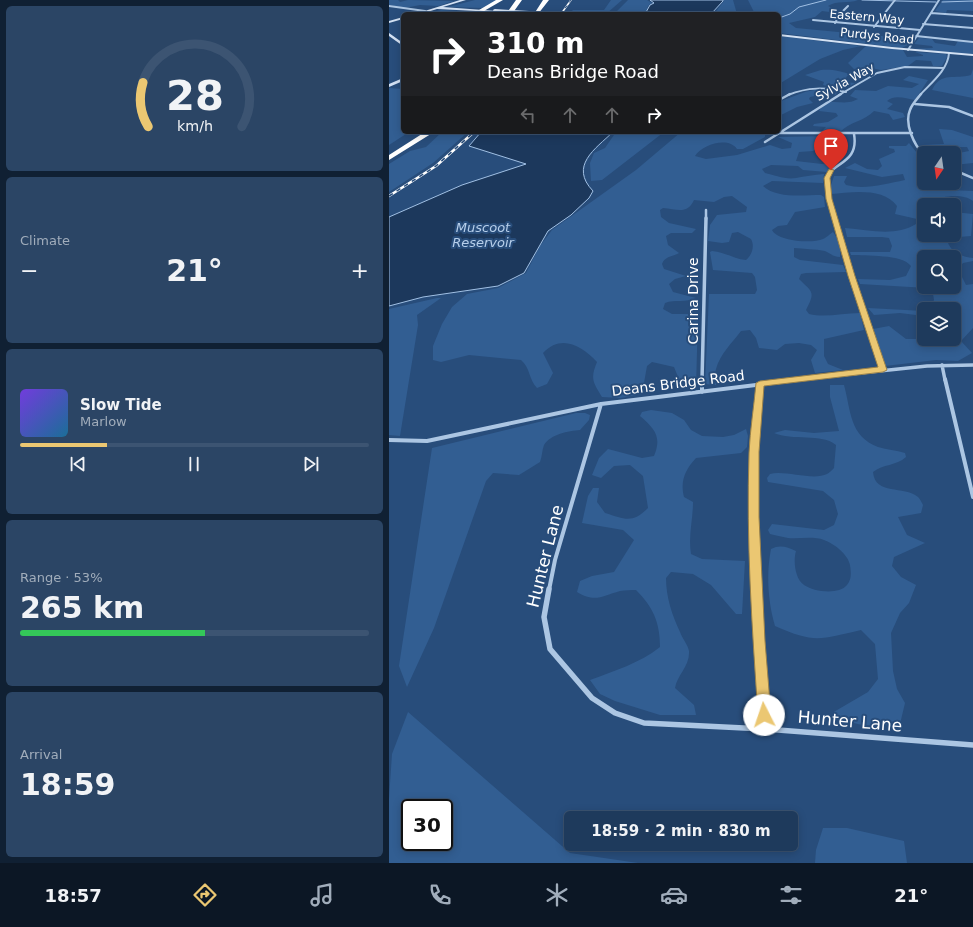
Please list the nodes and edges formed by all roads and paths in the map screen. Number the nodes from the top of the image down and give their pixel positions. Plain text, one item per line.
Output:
1 (464, 0) edge
2 (500, 0) edge
3 (519, 0) edge
4 (546, 0) edge
5 (895, 0) edge
6 (939, 0) edge
7 (525, 4) dead end
8 (389, 6) edge
9 (848, 6) dead end
10 (437, 8) junction
11 (481, 10) junction
12 (425, 12) joint
13 (510, 12) edge
14 (519, 12) edge
15 (529, 12) edge
16 (537, 12) edge
17 (931, 12) junction
18 (973, 16) edge
19 (401, 19) edge
20 (813, 20) dead end
21 (389, 23) edge
22 (835, 23) junction
23 (923, 24) junction
24 (874, 27) junction
25 (973, 28) edge
26 (920, 30) junction
27 (389, 34) edge
28 (781, 35) edge
29 (916, 36) junction
30 (973, 42) edge
31 (401, 43) edge
32 (908, 50) junction
33 (949, 53) junction
34 (973, 55) edge
35 (945, 68) junction
36 (401, 80) edge
37 (389, 86) edge
38 (847, 92) junction
39 (781, 99) edge
40 (915, 104) junction
41 (973, 116) edge
42 (781, 131) edge
43 (781, 133) edge
44 (912, 133) junction
45 (414, 134) edge
46 (427, 134) edge
47 (777, 134) edge
48 (854, 134) junction
49 (765, 142) dead end
50 (917, 148) edge
51 (389, 149) edge
52 (389, 158) edge
53 (961, 173) edge
54 (973, 178) edge
55 (706, 210) dead end
56 (942, 365) junction
57 (973, 365) edge
58 (883, 370) junction
59 (760, 383) junction
60 (702, 392) junction
61 (601, 404) junction
62 (389, 440) edge
63 (973, 497) edge
64 (765, 729) junction
65 (973, 745) edge

1 - 10 main road
2 - 11 highway
3 - 13 highway
4 - 16 highway
5 - 24 street
6 - 17 street
7 - 14 highway
8 - 12 street
9 - 22 street
10 - 11 main road
10 - 12 main road
11 - 15 main road, bridge
17 - 18 street
17 - 23 street
19 - 21 main road
20 - 22 street, Eastern Way
22 - 24 street, Eastern Way
23 - 25 street
23 - 26 street
24 - 26 street, Eastern Way
26 - 29 street
27 - 31 main road
28 - 32 main road, Purdys Road
29 - 30 street
29 - 32 street
32 - 33 main road, Purdys Road
33 - 34 main road, Purdys Road
33 - 35 street
35 - 38 street, Sylvia Way
35 - 40 street
36 - 37 main road
38 - 39 street
38 - 42 street, Sylvia Way
40 - 41 street
40 - 44 street
43 - 48 street
44 - 48 street
44 - 50 street
45 - 51 highway
46 - 52 highway
47 - 49 street, Sylvia Way
48 - 58 street
53 - 54 street
55 - 60 street, Carina Drive
56 - 57 street, Deans Bridge Road
56 - 58 street, Deans Bridge Road
56 - 63 street
58 - 59 street, Deans Bridge Road
59 - 60 street, Deans Bridge Road
59 - 64 street
60 - 61 street, Deans Bridge Road
61 - 62 street, Deans Bridge Road
61 - 64 street, Hunter Lane
64 - 65 street, Hunter Lane

